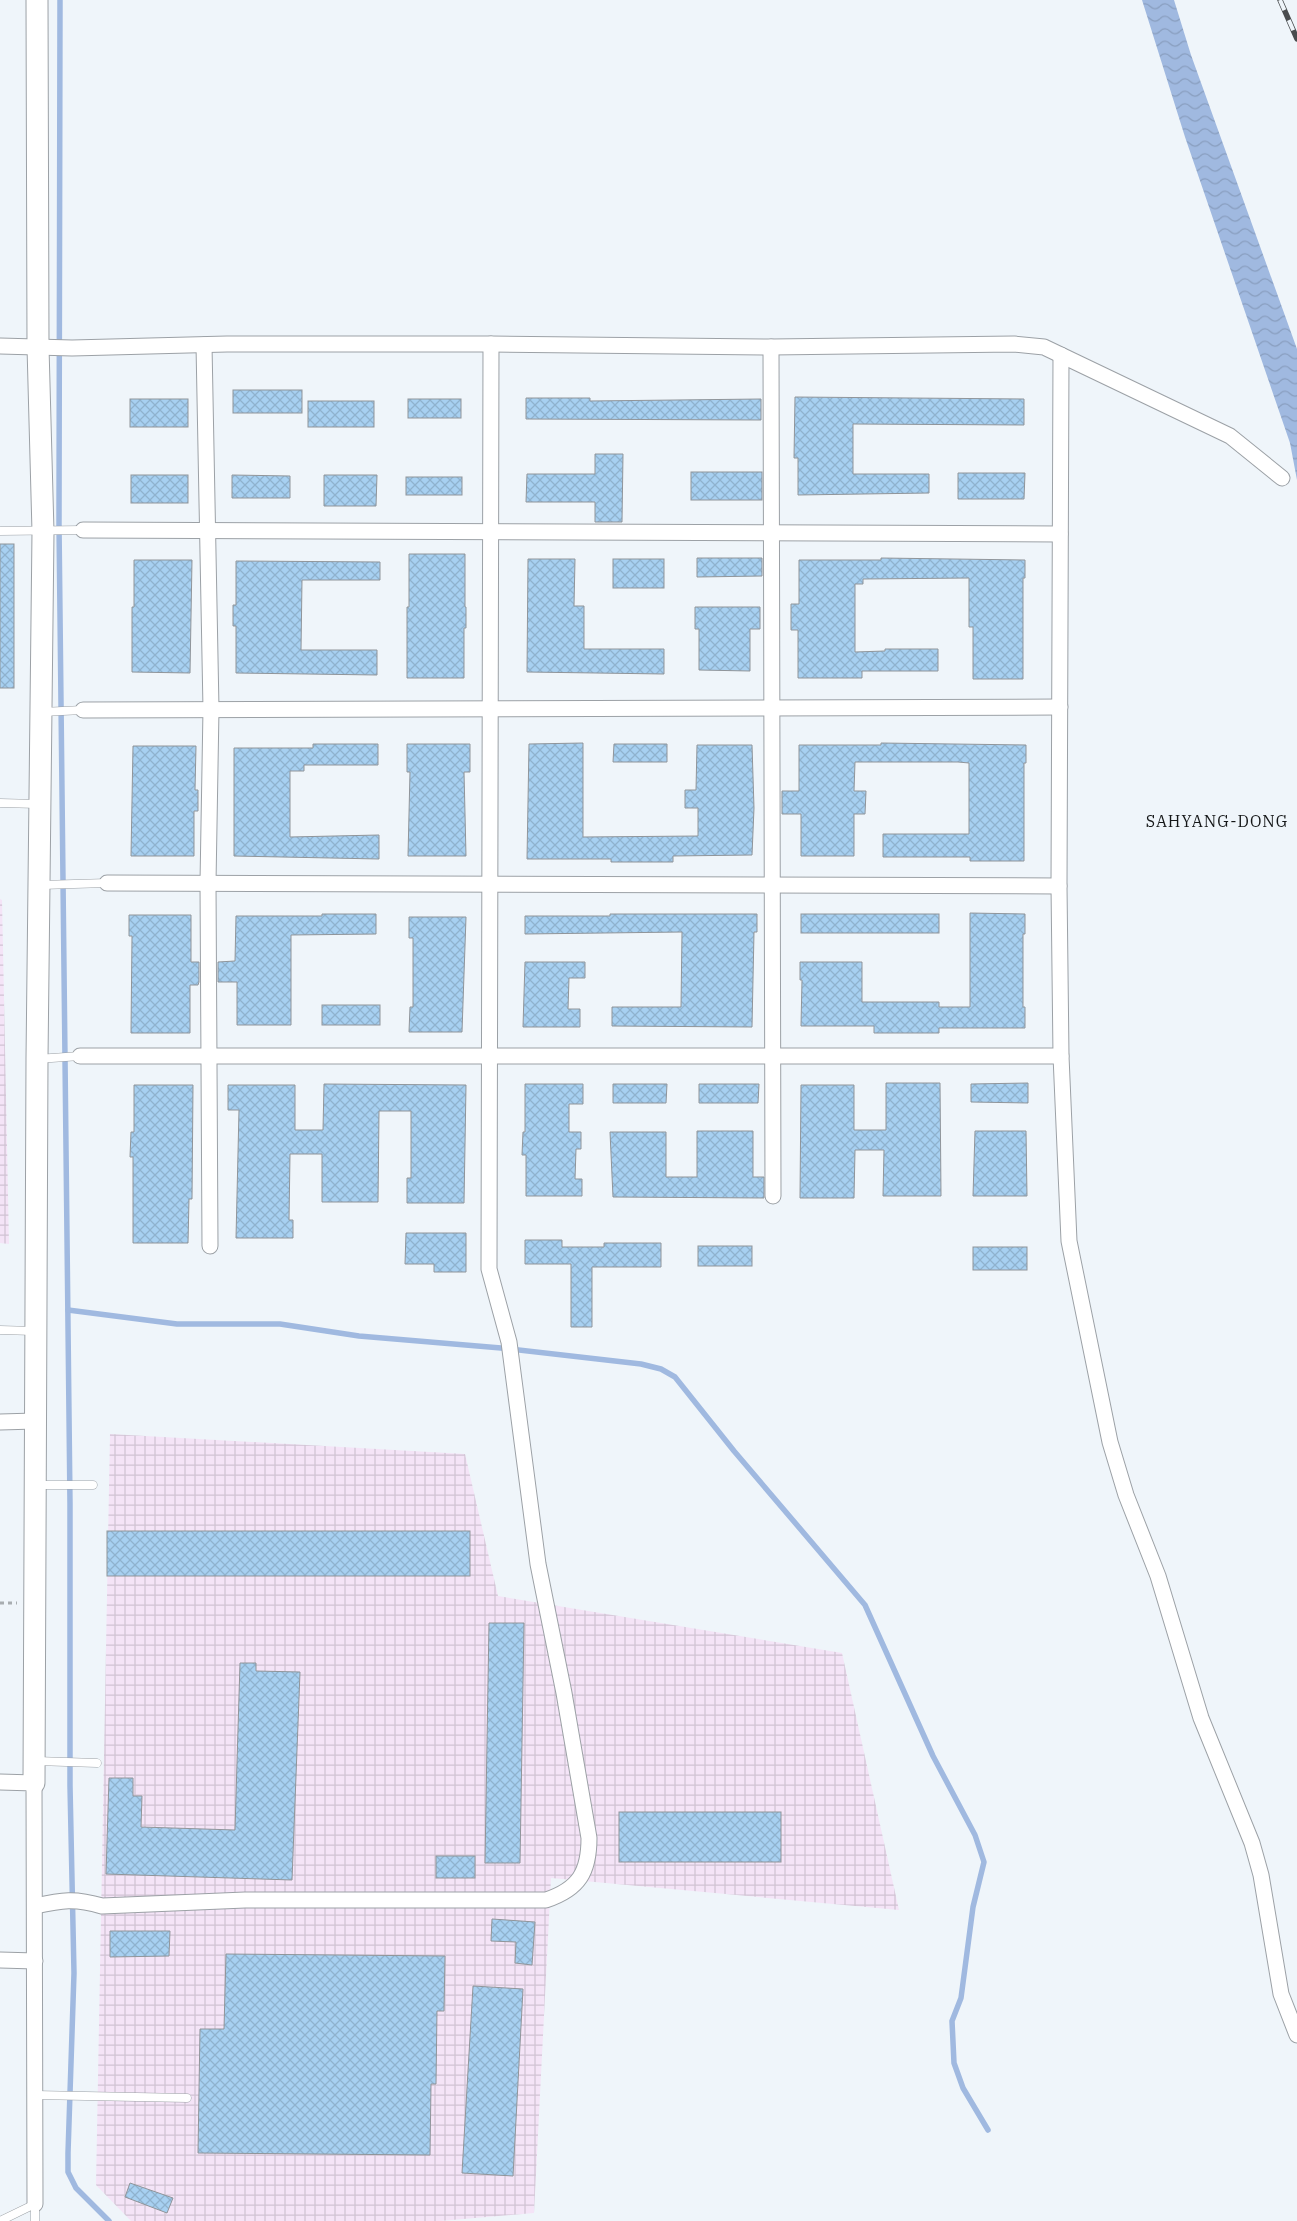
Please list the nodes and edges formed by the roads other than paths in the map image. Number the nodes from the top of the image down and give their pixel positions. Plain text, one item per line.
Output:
1 (37, 0) edge
2 (204, 344) junction
3 (491, 344) junction
4 (0, 346) edge
5 (47, 347) junction
6 (771, 347) junction
7 (1061, 355) junction
8 (1282, 478) dead end
9 (78, 530) joint
10 (0, 531) edge
11 (208, 531) junction
12 (48, 532) junction
13 (490, 533) junction
14 (772, 533) junction
15 (1060, 534) junction
16 (1060, 707) junction
17 (490, 708) junction
18 (772, 708) junction
19 (211, 709) junction
20 (78, 710) joint
21 (48, 711) junction
22 (0, 803) edge
23 (40, 804) junction
24 (107, 883) joint
25 (208, 883) junction
26 (490, 884) junction
27 (48, 885) junction
28 (772, 885) junction
29 (1059, 886) junction
30 (76, 1056) joint
31 (208, 1056) junction
32 (489, 1056) junction
33 (773, 1056) junction
34 (1061, 1056) junction
35 (44, 1059) junction
36 (773, 1196) dead end
37 (210, 1246) dead end
38 (0, 1330) edge
39 (36, 1331) junction
40 (35, 1421) junction
41 (0, 1422) edge
42 (35, 1485) junction
43 (93, 1485) dead end
44 (45, 1761) junction
45 (97, 1763) dead end
46 (0, 1782) edge
47 (34, 1783) junction
48 (35, 1906) junction
49 (0, 1960) edge
50 (35, 1961) junction
51 (1297, 2035) edge
52 (35, 2095) junction
53 (187, 2098) dead end
54 (35, 2204) junction
55 (0, 2220) edge
56 (35, 2221) edge

1 - 5 street
2 - 3 street
2 - 5 street
2 - 11 street
3 - 6 street
3 - 13 street
4 - 5 street
5 - 12 street
6 - 7 street
6 - 14 street
7 - 8 street
7 - 15 street
9 - 11 street
9 - 12 lane
10 - 12 lane
11 - 13 street
11 - 19 street
12 - 21 street
13 - 14 street
13 - 17 street
14 - 15 street
14 - 18 street
15 - 16 street
16 - 18 street
16 - 29 street
17 - 18 street
17 - 19 street
17 - 26 street
18 - 28 street
19 - 20 street
19 - 25 street
20 - 21 lane
21 - 23 street
22 - 23 lane
23 - 27 street
24 - 25 street
24 - 27 lane
25 - 26 street
25 - 31 street
26 - 28 street
26 - 32 street
27 - 35 street
28 - 29 street
28 - 33 street
29 - 34 street
30 - 31 street
30 - 35 lane
31 - 32 street
31 - 37 street
32 - 33 street
32 - 48 street
33 - 34 street
33 - 36 street
34 - 51 street
35 - 39 street
38 - 39 lane
39 - 40 street
40 - 41 street
40 - 42 street
42 - 43 lane
42 - 44 street
44 - 45 lane
44 - 47 street
46 - 47 street
47 - 48 street
48 - 50 street
49 - 50 street
50 - 52 street
52 - 53 lane
52 - 54 street
54 - 55 lane
54 - 56 lane

